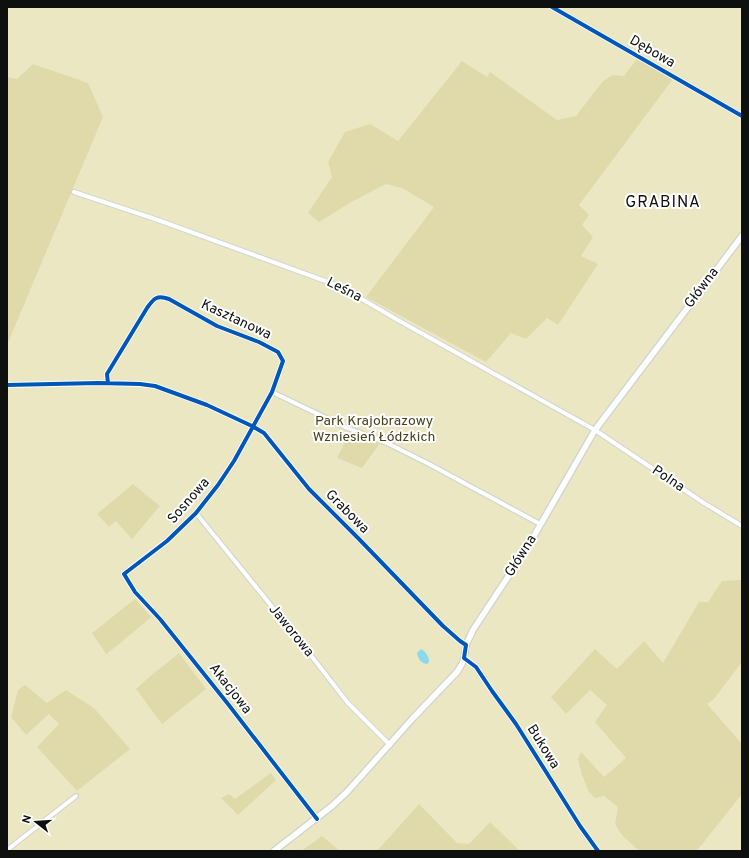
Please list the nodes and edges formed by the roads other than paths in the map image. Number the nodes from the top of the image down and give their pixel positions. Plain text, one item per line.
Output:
1 (552, 7) edge
2 (742, 116) edge
3 (74, 192) dead end
4 (742, 236) edge
5 (108, 383) dead end
6 (272, 392) junction
7 (207, 405) dead end
8 (252, 426) junction
9 (595, 430) junction
10 (196, 513) junction
11 (540, 524) junction
12 (742, 526) edge
13 (124, 574) joint
14 (466, 645) junction
15 (464, 658) junction
16 (390, 745) junction
17 (76, 796) dead end
18 (317, 819) junction
19 (7, 850) edge
20 (274, 851) edge
21 (598, 851) edge

1 - 2 street, Dębowa
3 - 9 street, Leśna
4 - 9 street, Główna
5 - 6 street, Kasztanowa
6 - 8 street, Kasztanowa
6 - 11 street
7 - 8 street, Grabowa
8 - 10 street, Sosnowa
8 - 14 street, Grabowa
9 - 11 street, Główna
9 - 12 street, Polna
10 - 13 street, Sosnowa
10 - 16 street, Jaworowa
11 - 14 street, Główna
13 - 18 street, Akacjowa
14 - 15 street, Główna
15 - 16 street, Główna
15 - 21 street, Bukowa
16 - 18 street, Główna
17 - 19 street
18 - 20 street, Główna

